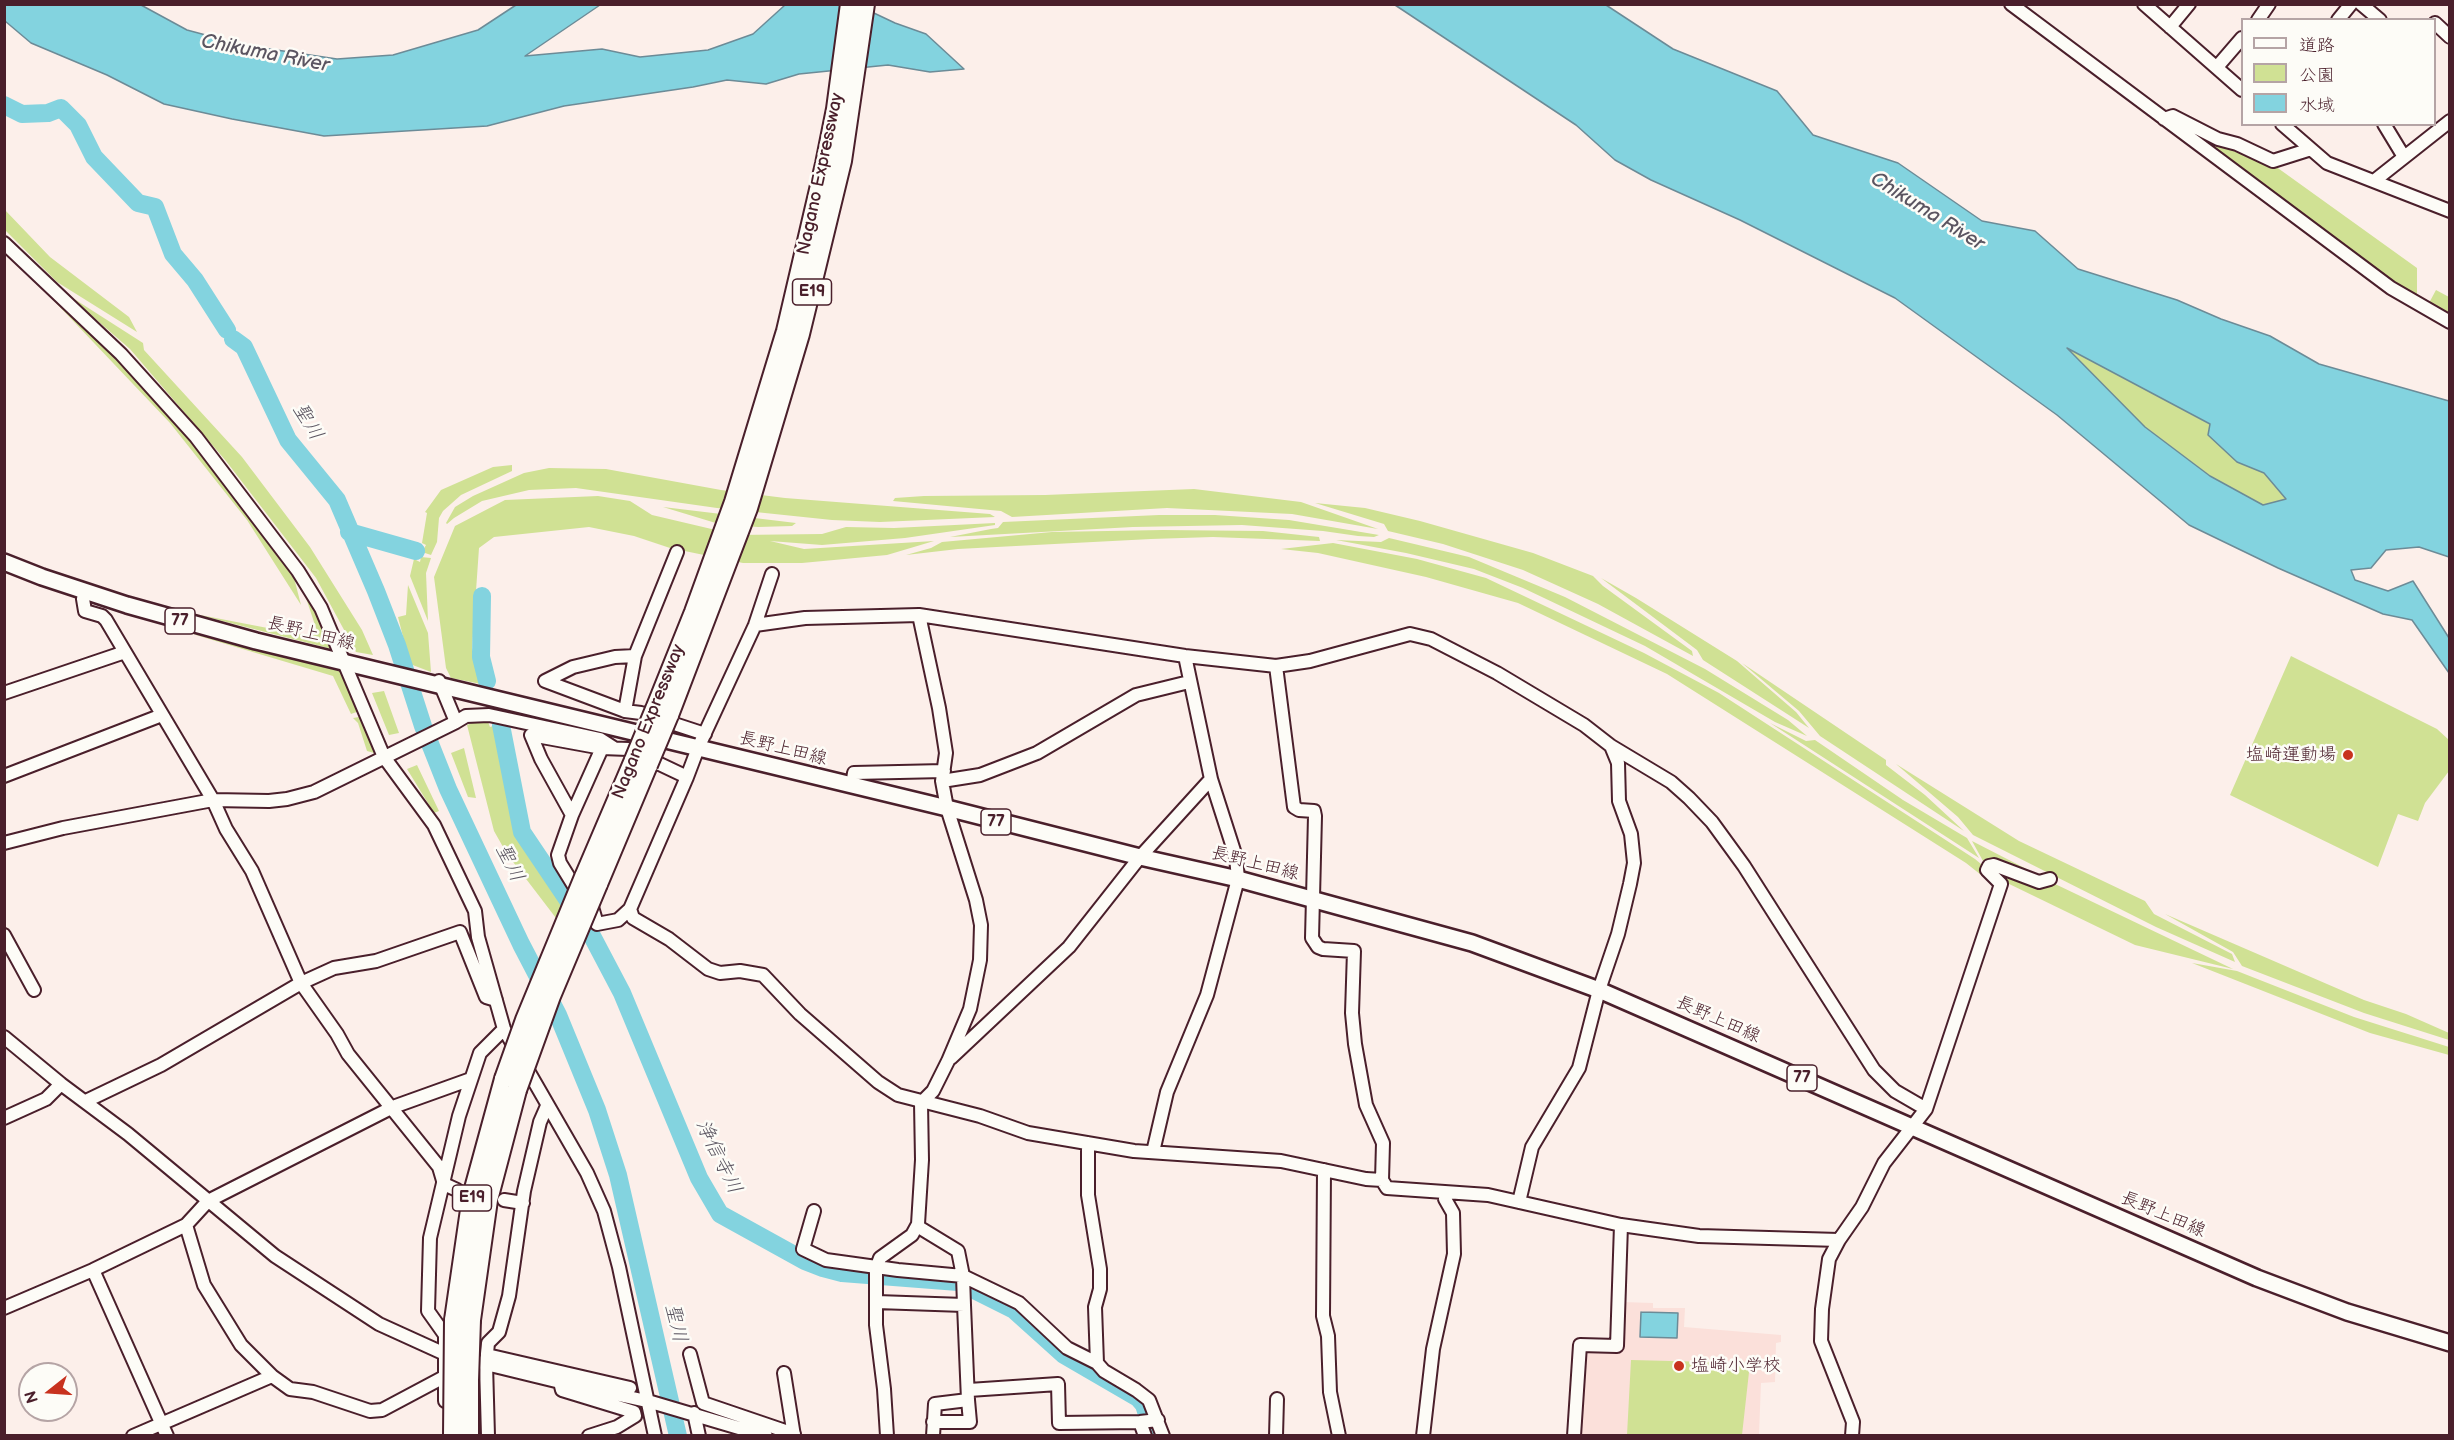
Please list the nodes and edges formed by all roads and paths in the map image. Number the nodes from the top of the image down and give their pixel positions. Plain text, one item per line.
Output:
1 (850, 4) edge
2 (865, 4) edge
3 (2011, 4) edge
4 (2144, 4) edge
5 (2189, 4) edge
6 (2269, 4) edge
7 (2351, 4) edge
8 (2361, 4) edge
9 (2261, 18) edge
10 (2340, 18) edge
11 (2378, 18) edge
12 (2436, 24) edge
13 (2170, 27) junction
14 (2450, 37) edge
15 (2241, 39) edge
16 (2217, 67) junction
17 (2241, 89) edge
18 (2164, 119) junction
19 (2450, 121) edge
20 (2284, 126) edge
21 (2385, 126) edge
22 (2311, 149) junction
23 (2404, 157) junction
24 (2374, 181) junction
25 (2450, 211) edge
26 (4, 243) edge
27 (2450, 322) edge
28 (677, 552) dead end
29 (4, 562) edge
30 (718, 569) junction
31 (772, 574) dead end
32 (85, 591) junction
33 (919, 615) junction
34 (755, 625) junction
35 (125, 652) junction
36 (635, 656) junction
37 (1185, 656) junction
38 (343, 662) junction
39 (1276, 666) junction
40 (1189, 682) junction
41 (437, 683) junction
42 (4, 693) edge
43 (625, 711) junction
44 (162, 715) junction
45 (452, 724) junction
46 (701, 741) junction
47 (1611, 746) junction
48 (602, 748) junction
49 (615, 748) junction
50 (388, 755) junction
51 (4, 776) edge
52 (943, 776) junction
53 (687, 777) junction
54 (1211, 779) junction
55 (852, 786) junction
56 (213, 800) junction
57 (947, 808) junction
58 (572, 815) junction
59 (4, 843) edge
60 (1140, 857) junction
61 (1238, 879) junction
62 (2050, 879) dead end
63 (1314, 900) junction
64 (630, 909) junction
65 (4, 935) edge
66 (300, 983) junction
67 (34, 990) dead end
68 (1599, 990) junction
69 (496, 1000) junction
70 (504, 1029) junction
71 (4, 1037) edge
72 (948, 1061) junction
73 (471, 1079) junction
74 (61, 1084) junction
75 (86, 1101) junction
76 (921, 1102) junction
77 (547, 1106) junction
78 (393, 1107) junction
79 (1926, 1109) junction
80 (4, 1118) edge
81 (1913, 1127) junction
82 (1088, 1143) junction
83 (1153, 1152) junction
84 (1324, 1170) junction
85 (1382, 1180) junction
86 (444, 1185) junction
87 (457, 1190) dead end
88 (1445, 1194) junction
89 (208, 1200) junction
90 (504, 1200) dead end
91 (1519, 1202) junction
92 (523, 1203) junction
93 (814, 1211) dead end
94 (186, 1225) junction
95 (1621, 1225) junction
96 (917, 1226) junction
97 (1839, 1240) junction
98 (876, 1267) junction
99 (93, 1270) junction
100 (963, 1276) junction
101 (877, 1302) junction
102 (964, 1304) junction
103 (4, 1308) edge
104 (463, 1320) junction
105 (2450, 1343) edge
106 (445, 1354) junction
107 (690, 1354) dead end
108 (487, 1360) junction
109 (1097, 1364) junction
110 (784, 1373) dead end
111 (272, 1376) junction
112 (444, 1377) junction
113 (563, 1378) junction
114 (630, 1388) dead end
115 (968, 1395) junction
116 (1277, 1399) dead end
117 (649, 1401) junction
118 (691, 1412) junction
119 (1149, 1421) junction
120 (162, 1422) junction
121 (933, 1422) junction
122 (794, 1435) edge
123 (133, 1436) edge
124 (168, 1436) edge
125 (446, 1436) edge
126 (453, 1436) edge
127 (469, 1436) edge
128 (488, 1436) edge
129 (589, 1436) edge
130 (655, 1436) edge
131 (699, 1436) edge
132 (766, 1436) edge
133 (887, 1436) edge
134 (933, 1436) edge
135 (1145, 1436) edge
136 (1163, 1436) edge
137 (1276, 1436) edge
138 (1339, 1436) edge
139 (1423, 1436) edge
140 (1574, 1436) edge
141 (1852, 1436) edge

1 - 30 highway, Nagano Expressway / E19
2 - 30 highway, Nagano Expressway / E19
3 - 18 street
4 - 13 street
5 - 13 street
6 - 9 street
7 - 10 street
8 - 11 street
12 - 14 street
13 - 16 street
15 - 16 street
16 - 17 street
18 - 22 street
18 - 27 street
19 - 23 street
20 - 22 street
21 - 23 street
22 - 24 street
23 - 24 street
24 - 25 street
26 - 38 street
28 - 36 street
29 - 32 main road, 長野上田線 / 77
30 - 104 highway, Nagano Expressway / E19, bridge
31 - 34 street
32 - 35 street
32 - 38 main road, 長野上田線 / 77
33 - 34 street
33 - 37 street
33 - 52 street
34 - 46 street
35 - 42 street
35 - 44 street
36 - 43 street
36 - 43 street
37 - 39 street
37 - 40 street
38 - 41 main road, 長野上田線 / 77
38 - 50 street
39 - 47 street
39 - 63 street
40 - 52 street
40 - 54 street
41 - 45 street
41 - 46 main road, 長野上田線 / 77
43 - 46 street
44 - 51 street
44 - 56 street
45 - 49 street
45 - 50 street
46 - 53 street
46 - 55 main road, 長野上田線 / 77
47 - 68 street
47 - 79 street
48 - 49 street
48 - 58 street
48 - 58 street
49 - 53 street
50 - 56 street
50 - 69 street
52 - 55 street
52 - 57 street
53 - 64 street
54 - 60 street
54 - 61 street
55 - 57 main road, 長野上田線 / 77
56 - 59 street
56 - 66 street
57 - 60 main road, 長野上田線 / 77
57 - 72 street
58 - 64 street
60 - 61 main road, 長野上田線 / 77
60 - 72 street
61 - 63 main road, 長野上田線 / 77
61 - 83 street
62 - 79 street
63 - 68 main road, 長野上田線 / 77
63 - 85 street
64 - 76 street
65 - 67 street
66 - 69 street
66 - 75 street
66 - 78 street
68 - 81 main road, 長野上田線 / 77
68 - 91 street
69 - 70 street
70 - 73 street
70 - 77 street
71 - 74 street
72 - 76 street
73 - 78 street
73 - 86 street
74 - 75 street
74 - 80 street
75 - 89 street
76 - 82 street
76 - 96 street
77 - 92 street
77 - 117 street
78 - 86 street
78 - 89 street
79 - 81 street
81 - 97 street
81 - 105 main road, 長野上田線 / 77
82 - 83 street
82 - 109 street
83 - 84 street
84 - 85 street
84 - 138 street
85 - 88 street
86 - 87 street
86 - 106 street
88 - 91 street
88 - 139 street
89 - 94 street
89 - 106 street
90 - 92 street
91 - 95 street
92 - 108 street
93 - 98 street
94 - 99 street
94 - 111 street
95 - 97 street
95 - 140 street
96 - 98 street
96 - 100 street
97 - 141 street
98 - 100 street
98 - 101 street
99 - 103 street
99 - 120 street
100 - 102 street
100 - 109 street
101 - 102 street
101 - 133 street
102 - 115 street
104 - 126 highway, Nagano Expressway / E19, bridge
104 - 127 highway, Nagano Expressway / E19, bridge
106 - 108 street
106 - 112 street
107 - 122 street
108 - 113 street
108 - 128 street
109 - 119 street
110 - 122 street
111 - 112 street
111 - 120 street
112 - 125 street
113 - 114 street
113 - 117 street
113 - 129 street
115 - 119 street
115 - 121 street
115 - 121 street
116 - 137 street
117 - 118 street
117 - 130 street
118 - 131 street
118 - 132 street
119 - 135 street
119 - 136 street
120 - 123 street
120 - 124 street
121 - 134 street

